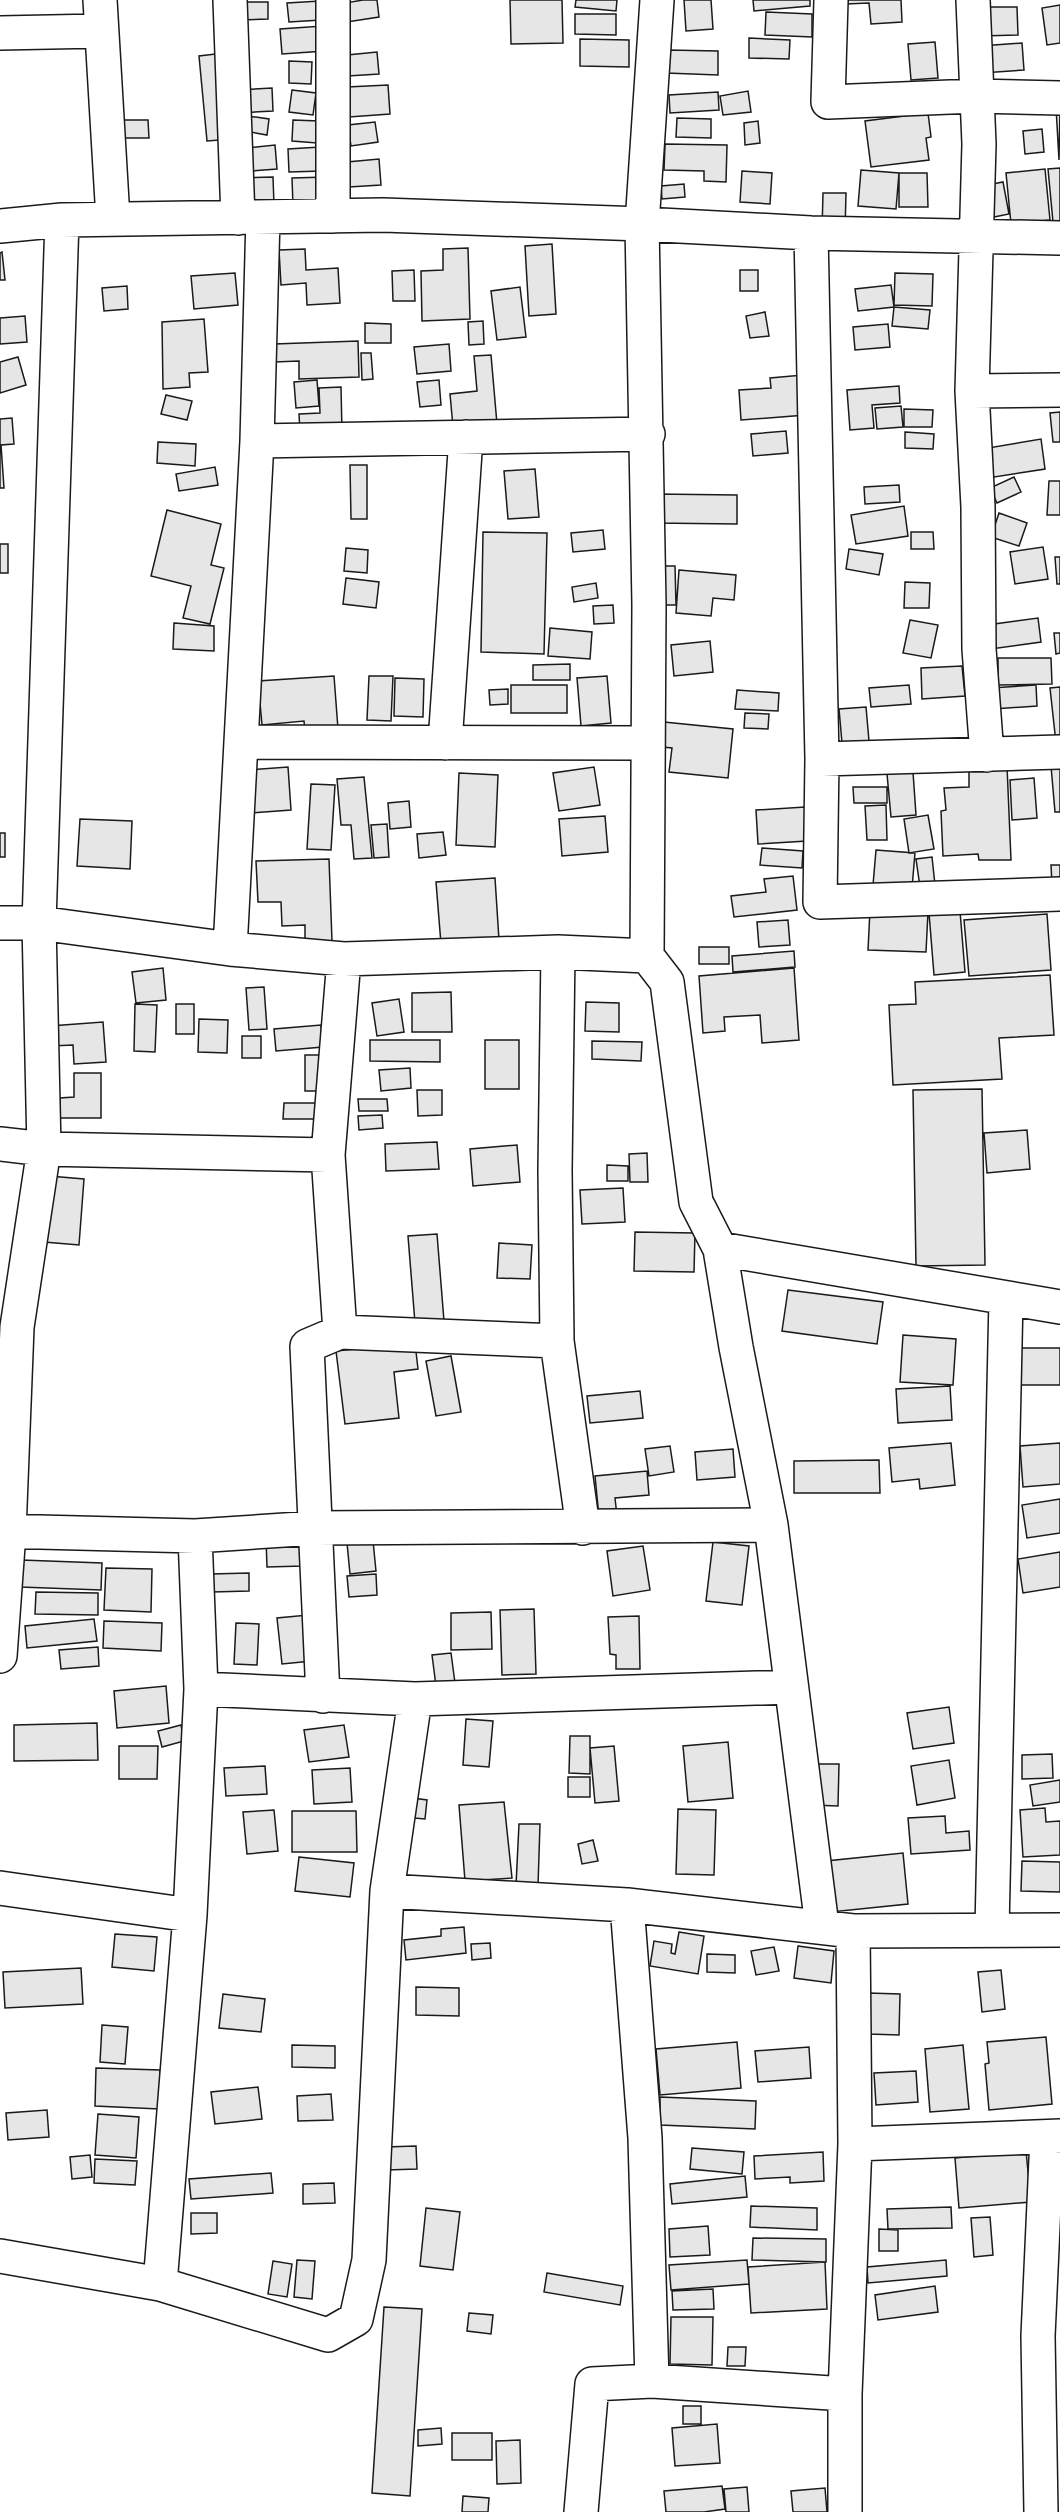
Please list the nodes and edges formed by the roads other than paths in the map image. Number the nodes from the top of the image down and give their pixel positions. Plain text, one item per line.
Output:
1 (230, 0) edge
2 (333, 0) edge
3 (657, 0) edge
4 (831, 0) edge
5 (973, 0) edge
6 (100, 15) edge
7 (0, 33) edge
8 (975, 96) junction
9 (1060, 98) edge
10 (333, 216) junction
11 (250, 217) junction
12 (114, 219) junction
13 (62, 220) junction
14 (642, 224) junction
15 (0, 226) edge
16 (811, 233) junction
17 (976, 237) junction
18 (1060, 238) edge
19 (1060, 390) edge
20 (972, 391) junction
21 (648, 434) junction
22 (466, 437) junction
23 (257, 441) junction
24 (242, 742) junction
25 (445, 743) junction
26 (648, 743) junction
27 (1060, 752) edge
28 (987, 755) junction
29 (822, 759) junction
30 (1060, 894) edge
31 (0, 922) edge
32 (39, 923) junction
33 (230, 949) junction
34 (558, 952) junction
35 (647, 956) junction
36 (344, 959) junction
37 (0, 1144) edge
38 (44, 1149) junction
39 (328, 1155) junction
40 (720, 1249) junction
41 (1006, 1298) junction
42 (1060, 1307) edge
43 (9, 1327) edge
44 (340, 1332) junction
45 (557, 1341) junction
46 (771, 1525) junction
47 (315, 1528) junction
48 (583, 1528) junction
49 (4, 1532) edge
50 (195, 1536) junction
51 (0, 1656) edge
52 (791, 1687) junction
53 (201, 1689) junction
54 (323, 1696) junction
55 (415, 1700) junction
56 (0, 1888) edge
57 (387, 1891) junction
58 (627, 1905) junction
59 (190, 1915) junction
60 (837, 1929) junction
61 (992, 1929) junction
62 (1060, 1930) edge
63 (1054, 2137) edge
64 (855, 2144) junction
65 (0, 2256) edge
66 (160, 2284) junction
67 (652, 2381) junction
68 (845, 2394) junction
69 (581, 2512) edge
70 (845, 2512) edge
71 (1041, 2512) edge

1 - 11 street
2 - 10 street
3 - 14 street
4 - 8 street
5 - 8 street
6 - 7 street
6 - 12 street
8 - 9 street
8 - 17 street
10 - 11 street
10 - 14 street
11 - 12 street
11 - 23 street
12 - 13 street
13 - 15 street
13 - 32 street
14 - 16 street
14 - 21 street
16 - 17 street
16 - 29 street
17 - 18 street
17 - 20 street
19 - 20 street
20 - 28 street
21 - 22 street
21 - 26 street
22 - 23 street
22 - 25 street
23 - 24 street
24 - 25 street
24 - 33 street
25 - 26 street
26 - 35 street
27 - 28 street
28 - 29 street
29 - 30 street
31 - 32 street
32 - 33 street
32 - 38 street
33 - 36 street
34 - 35 street
34 - 36 street
34 - 45 street
35 - 40 street
36 - 39 street
37 - 38 street
38 - 39 street
38 - 43 street
39 - 44 street
40 - 41 street
40 - 46 street
41 - 42 street
41 - 61 street
43 - 49 street
44 - 45 street
44 - 47 street
45 - 48 street
46 - 48 street
46 - 52 street
47 - 48 street
47 - 50 street
47 - 54 street
49 - 50 street
49 - 51 street
50 - 53 street
52 - 55 street
52 - 60 street
53 - 54 street
53 - 59 street
54 - 55 street
55 - 57 street
56 - 59 street
57 - 58 street
57 - 66 street
58 - 60 street
58 - 67 street
59 - 66 street
60 - 61 street
60 - 64 street
61 - 62 street
63 - 64 street
63 - 71 street
64 - 68 street
65 - 66 street
67 - 68 street
67 - 69 street
68 - 70 street

